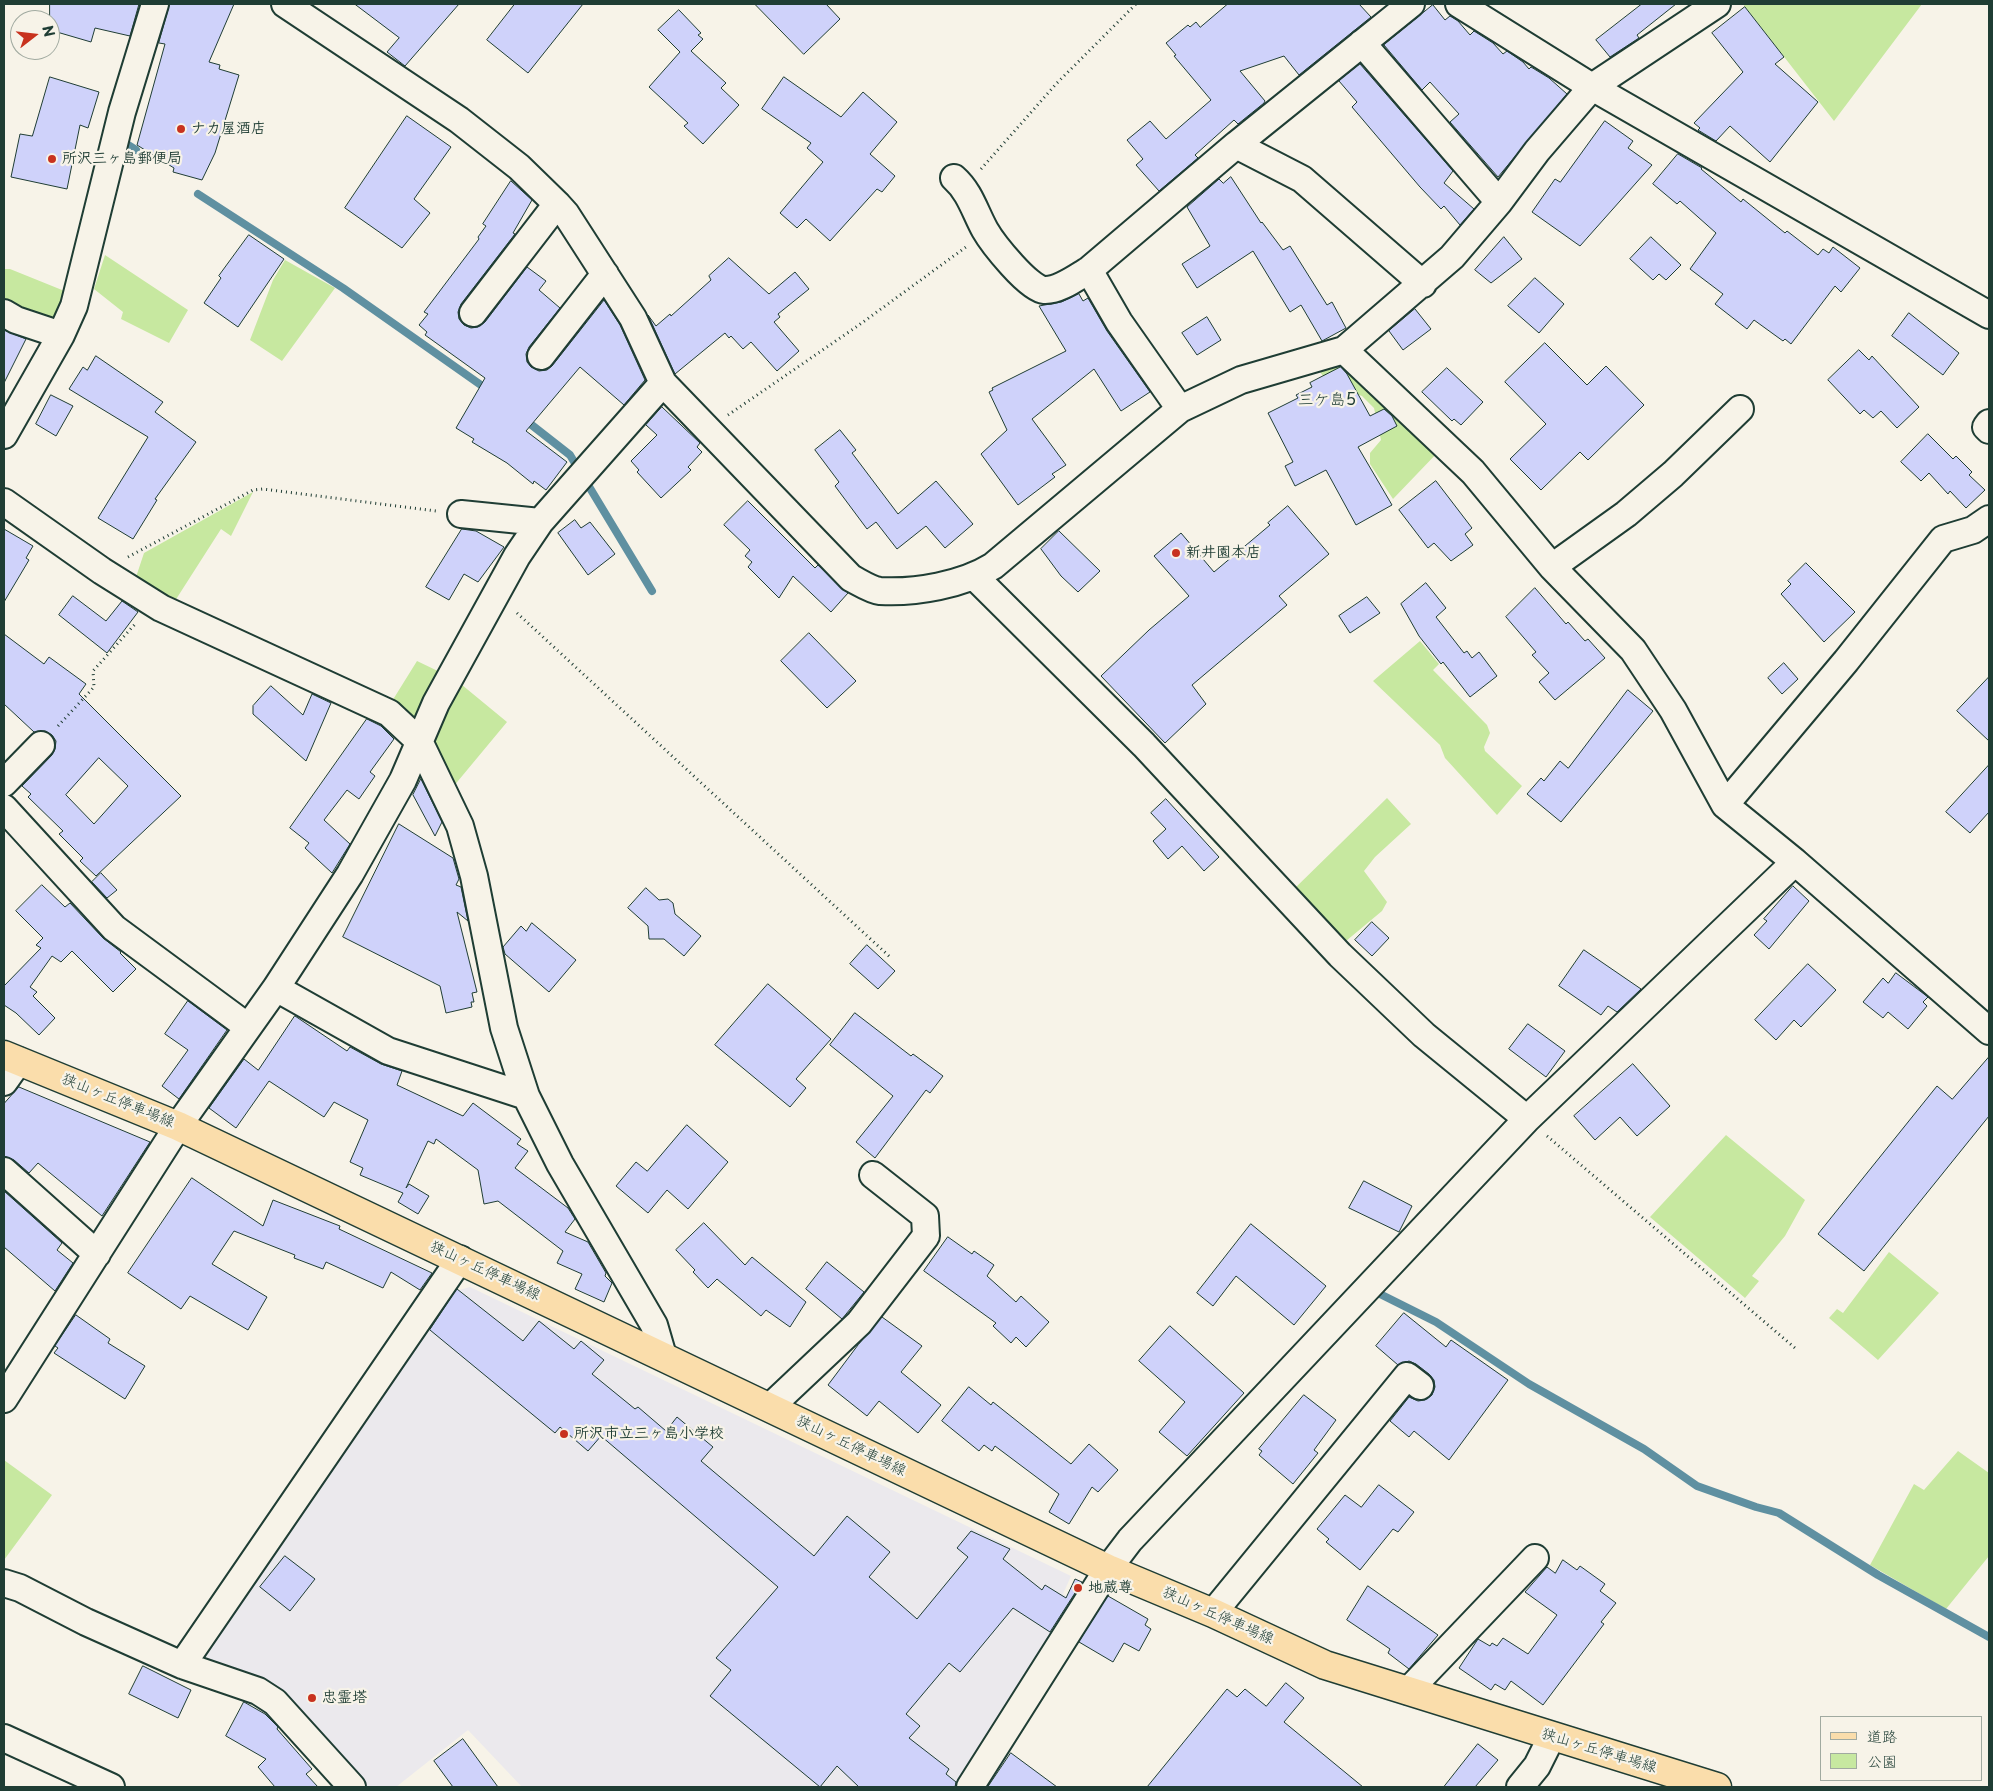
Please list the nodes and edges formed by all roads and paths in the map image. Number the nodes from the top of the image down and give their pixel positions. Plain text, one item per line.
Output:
1 (155, 4) edge
2 (1136, 4) edge
3 (1411, 4) edge
4 (1459, 4) edge
5 (1717, 4) edge
6 (302, 8) edge
7 (1362, 43) junction
8 (1592, 88) junction
9 (1236, 145) junction
10 (960, 186) joint
11 (1499, 202) junction
12 (557, 204) junction
13 (986, 232) junction
14 (1090, 270) junction
15 (605, 274) junction
16 (1423, 284) junction
17 (4, 313) edge
18 (473, 313) dead end
19 (1989, 315) edge
20 (61, 335) junction
21 (1344, 350) junction
22 (541, 356) dead end
23 (663, 384) junction
24 (1180, 409) junction
25 (1740, 409) dead end
26 (1989, 423) edge
27 (706, 428) junction
28 (1989, 430) edge
29 (4, 435) edge
30 (4, 502) edge
31 (461, 514) joint
32 (540, 522) junction
33 (1981, 525) edge
34 (1552, 567) junction
35 (102, 571) junction
36 (975, 577) junction
37 (496, 594) junction
38 (154, 603) junction
39 (419, 741) junction
40 (41, 745) joint
41 (4, 783) edge
42 (1725, 805) junction
43 (4, 808) edge
44 (1796, 862) junction
45 (890, 957) dead end
46 (276, 988) junction
47 (248, 1027) junction
48 (1989, 1031) edge
49 (9, 1066) edge
50 (526, 1096) junction
51 (1528, 1119) junction
52 (178, 1126) junction
53 (4, 1171) edge
54 (873, 1174) dead end
55 (97, 1254) junction
56 (460, 1259) junction
57 (1795, 1348) dead end
58 (662, 1356) junction
59 (1420, 1386) dead end
60 (4, 1399) edge
61 (770, 1407) junction
62 (1535, 1558) dead end
63 (1108, 1570) junction
64 (4, 1583) edge
65 (1213, 1613) junction
66 (182, 1665) junction
67 (1408, 1690) junction
68 (1552, 1736) junction
69 (4, 1738) edge
70 (1688, 1783) edge
71 (111, 1787) edge
72 (352, 1787) edge
73 (970, 1787) edge
74 (1520, 1787) edge
75 (1717, 1787) edge

1 - 20 street
2 - 10 path
3 - 7 street
4 - 8 street
5 - 8 street
6 - 12 street
7 - 9 street
7 - 11 street
8 - 11 street
8 - 19 street
9 - 14 street
9 - 16 street
10 - 13 street
11 - 16 street
12 - 15 street
12 - 18 street
13 - 14 street
13 - 27 path
14 - 24 street
15 - 22 street
15 - 23 street
16 - 21 street
17 - 20 street
20 - 29 street
21 - 24 street
21 - 34 street
23 - 27 street
23 - 32 street
24 - 36 street
25 - 34 street
26 - 28 street
27 - 36 street
30 - 35 street
31 - 32 street
31 - 35 path
32 - 37 street
33 - 42 street
34 - 42 street
35 - 38 street
36 - 51 street
37 - 39 street
37 - 45 path
38 - 39 street
38 - 40 path
39 - 46 street
39 - 50 street
40 - 41 street
42 - 44 street
43 - 47 street
44 - 48 street
44 - 51 street
46 - 47 street
46 - 50 street
47 - 52 street
49 - 52 main road, 狭山ヶ丘停車場線
50 - 58 street
51 - 57 path
51 - 63 street
52 - 55 street
52 - 56 main road, 狭山ヶ丘停車場線
53 - 55 street
54 - 61 street
55 - 60 street
56 - 58 main road, 狭山ヶ丘停車場線
56 - 66 street
58 - 61 main road, 狭山ヶ丘停車場線
59 - 65 street
61 - 63 main road, 狭山ヶ丘停車場線
62 - 67 street
63 - 65 main road, 狭山ヶ丘停車場線
63 - 73 street
64 - 66 street
65 - 67 main road, 狭山ヶ丘停車場線
66 - 72 street
67 - 68 main road, 狭山ヶ丘停車場線
68 - 70 main road, 狭山ヶ丘停車場線
68 - 74 street
69 - 71 street
70 - 75 main road, 狭山ヶ丘停車場線

